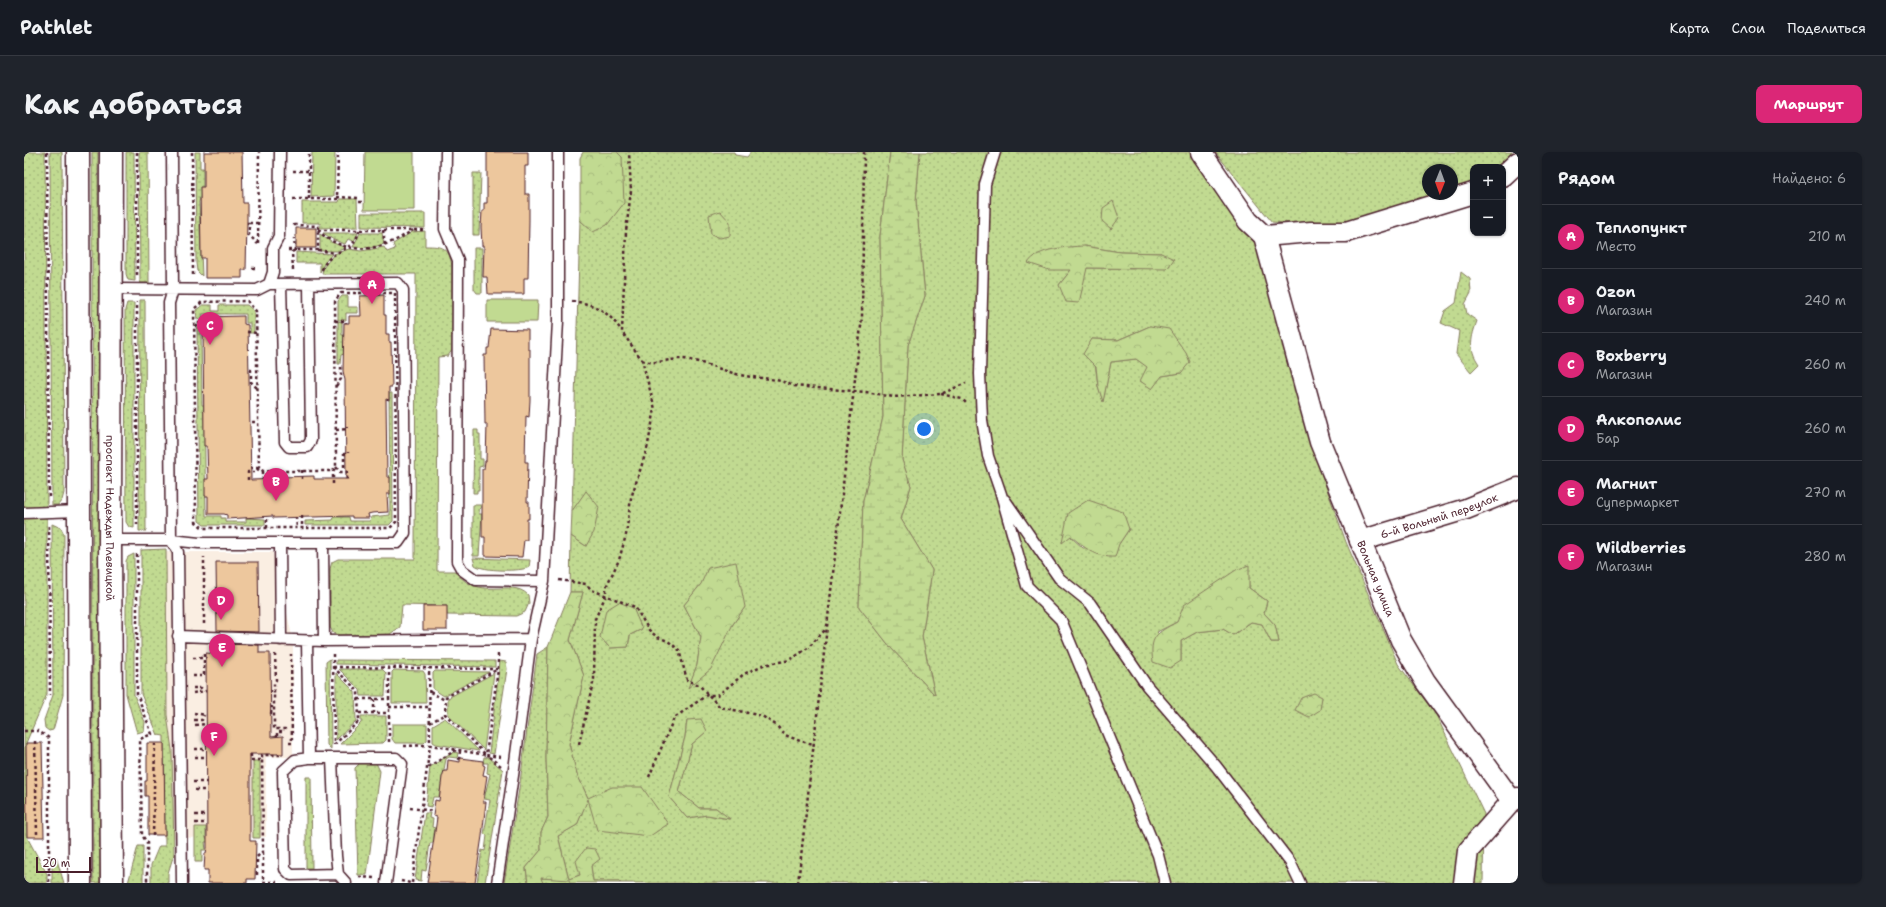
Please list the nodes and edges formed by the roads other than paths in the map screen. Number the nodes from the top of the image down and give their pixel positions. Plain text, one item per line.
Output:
1 (78, 152) edge
2 (111, 152) edge
3 (172, 152) edge
4 (280, 152) edge
5 (446, 152) edge
6 (558, 152) edge
7 (995, 152) edge
8 (1201, 152) edge
9 (1518, 162) edge
10 (1506, 173) edge
11 (1470, 194) edge
12 (1264, 236) junction
13 (269, 284) junction
14 (281, 284) junction
15 (309, 284) junction
16 (111, 289) junction
17 (173, 290) junction
18 (1518, 488) edge
19 (1001, 494) junction
20 (79, 511) junction
21 (24, 512) edge
22 (110, 540) junction
23 (171, 540) junction
24 (1360, 540) junction
25 (280, 543) junction
26 (323, 543) junction
27 (544, 581) junction
28 (178, 636) junction
29 (531, 639) junction
30 (282, 640) junction
31 (307, 641) junction
32 (324, 641) junction
33 (308, 758) junction
34 (332, 758) junction
35 (1515, 799) edge
36 (343, 879) edge
37 (387, 881) edge
38 (80, 883) edge
39 (112, 883) edge
40 (182, 883) edge
41 (497, 883) edge
42 (1165, 883) edge
43 (1300, 883) edge
44 (1464, 883) edge

1 - 20 main road
2 - 16 main road, проспект Надежды Плевицкой
3 - 17 lane
4 - 13 lane
5 - 27 lane
6 - 27 lane
7 - 19 lane
8 - 12 street
9 - 10 street
11 - 12 street
12 - 24 street, Вольная улица
13 - 14 lane
13 - 17 lane
14 - 15 lane
14 - 15 lane
15 - 26 lane
16 - 17 lane
16 - 22 main road, проспект Надежды Плевицкой
17 - 23 lane
18 - 24 street, 6-й Вольный переулок
19 - 42 lane
19 - 43 lane
20 - 21 lane
20 - 38 main road
22 - 23 lane
22 - 39 main road, проспект Надежды Плевицкой
23 - 25 lane
23 - 28 lane
24 - 35 street, Вольная улица
25 - 26 lane
25 - 30 lane
26 - 32 lane
27 - 29 lane
28 - 30 lane
28 - 40 lane
29 - 32 lane
29 - 41 lane
30 - 31 lane
31 - 32 lane
31 - 33 lane
33 - 34 lane
33 - 36 lane
34 - 36 lane
34 - 37 lane
35 - 44 street, Вольная улица

